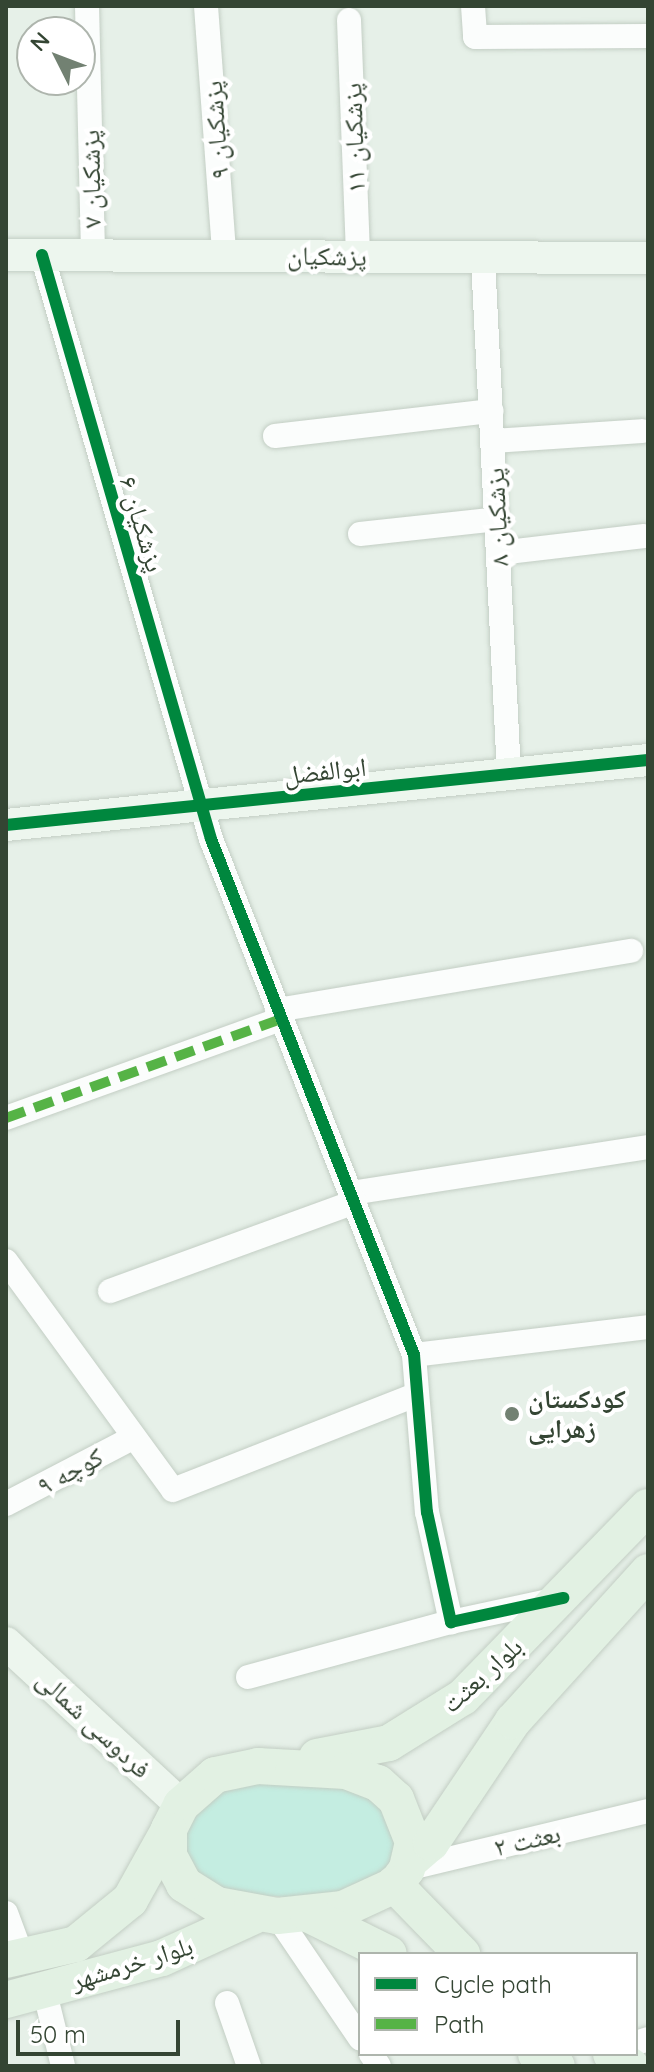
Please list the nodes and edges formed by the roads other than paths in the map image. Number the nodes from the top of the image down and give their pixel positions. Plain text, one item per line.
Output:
1 (87, 6) edge
2 (206, 6) edge
3 (473, 6) edge
4 (349, 20) dead end
5 (648, 36) edge
6 (224, 254) junction
7 (6, 255) edge
8 (42, 255) junction
9 (93, 255) junction
10 (358, 257) junction
11 (648, 258) edge
12 (483, 260) junction
13 (492, 411) junction
14 (642, 431) dead end
15 (275, 436) dead end
16 (493, 441) junction
17 (497, 519) junction
18 (360, 534) dead end
19 (644, 536) dead end
20 (499, 553) junction
21 (648, 760) edge
22 (509, 774) junction
23 (203, 805) junction
24 (6, 825) edge
25 (631, 951) dead end
26 (279, 1014) junction
27 (6, 1118) edge
28 (648, 1147) edge
29 (353, 1198) junction
30 (6, 1261) edge
31 (110, 1291) dead end
32 (648, 1327) edge
33 (414, 1355) junction
34 (415, 1395) junction
35 (134, 1437) junction
36 (6, 1504) edge
37 (648, 1507) edge
38 (648, 1572) edge
39 (563, 1598) junction
40 (451, 1622) junction
41 (6, 1643) edge
42 (248, 1677) dead end
43 (271, 1765) junction
44 (648, 1811) edge
45 (175, 1818) junction
46 (403, 1871) junction
47 (6, 1913) edge
48 (280, 1915) junction
49 (76, 1944) junction
50 (383, 1952) edge
51 (461, 1952) edge
52 (14, 1958) edge
53 (88, 1981) junction
54 (44, 1989) junction
55 (6, 2000) edge
56 (227, 2003) dead end
57 (358, 2035) edge
58 (540, 2056) edge
59 (63, 2066) edge
60 (249, 2066) edge
61 (557, 2066) edge

1 - 9 street, پزشکیان ۷
2 - 6 street, پزشکیان ۹
3 - 5 street
4 - 10 street, پزشکیان ۱۱
6 - 9 main road, پزشکیان
6 - 10 main road, پزشکیان
7 - 8 main road, پزشکیان
8 - 9 main road, پزشکیان
8 - 23 street, پزشکیان ۶
10 - 12 main road, پزشکیان
11 - 12 main road, پزشکیان
12 - 13 street, پزشکیان ۸
13 - 15 street
13 - 16 street, پزشکیان ۸
14 - 16 street
16 - 17 street, پزشکیان ۸
17 - 18 street
17 - 20 street, پزشکیان ۸
19 - 20 street
20 - 22 street, پزشکیان ۸
21 - 22 main road, ابوالفضل
22 - 23 main road, ابوالفضل
23 - 24 main road, ابوالفضل
23 - 26 street, پزشکیان ۶
25 - 26 street
26 - 27 street
26 - 29 street, پزشکیان ۶
28 - 29 street
29 - 31 street
29 - 33 street, پزشکیان ۶
30 - 35 street
32 - 33 street
33 - 34 street, پزشکیان ۶
34 - 35 street
34 - 40 street, پزشکیان ۶
35 - 36 street, کوچه ۹
37 - 39 main road, بلوار بعثت
38 - 46 main road, بلوار بعثت
39 - 40 street
39 - 43 main road, بلوار بعثت
40 - 42 street
41 - 45 main road, فردوسی شمالی
43 - 45 main road
43 - 46 main road
44 - 46 street, بعثت ۲
45 - 48 main road
45 - 49 main road, بلوار خرمشهر
46 - 48 main road
46 - 51 main road
47 - 52 street
48 - 50 main road
48 - 53 main road, بلوار خرمشهر
48 - 57 street
49 - 52 main road, بلوار خرمشهر
49 - 53 main road
53 - 54 main road, بلوار خرمشهر
54 - 55 main road, بلوار خرمشهر
54 - 59 street
56 - 60 street
58 - 61 main road

